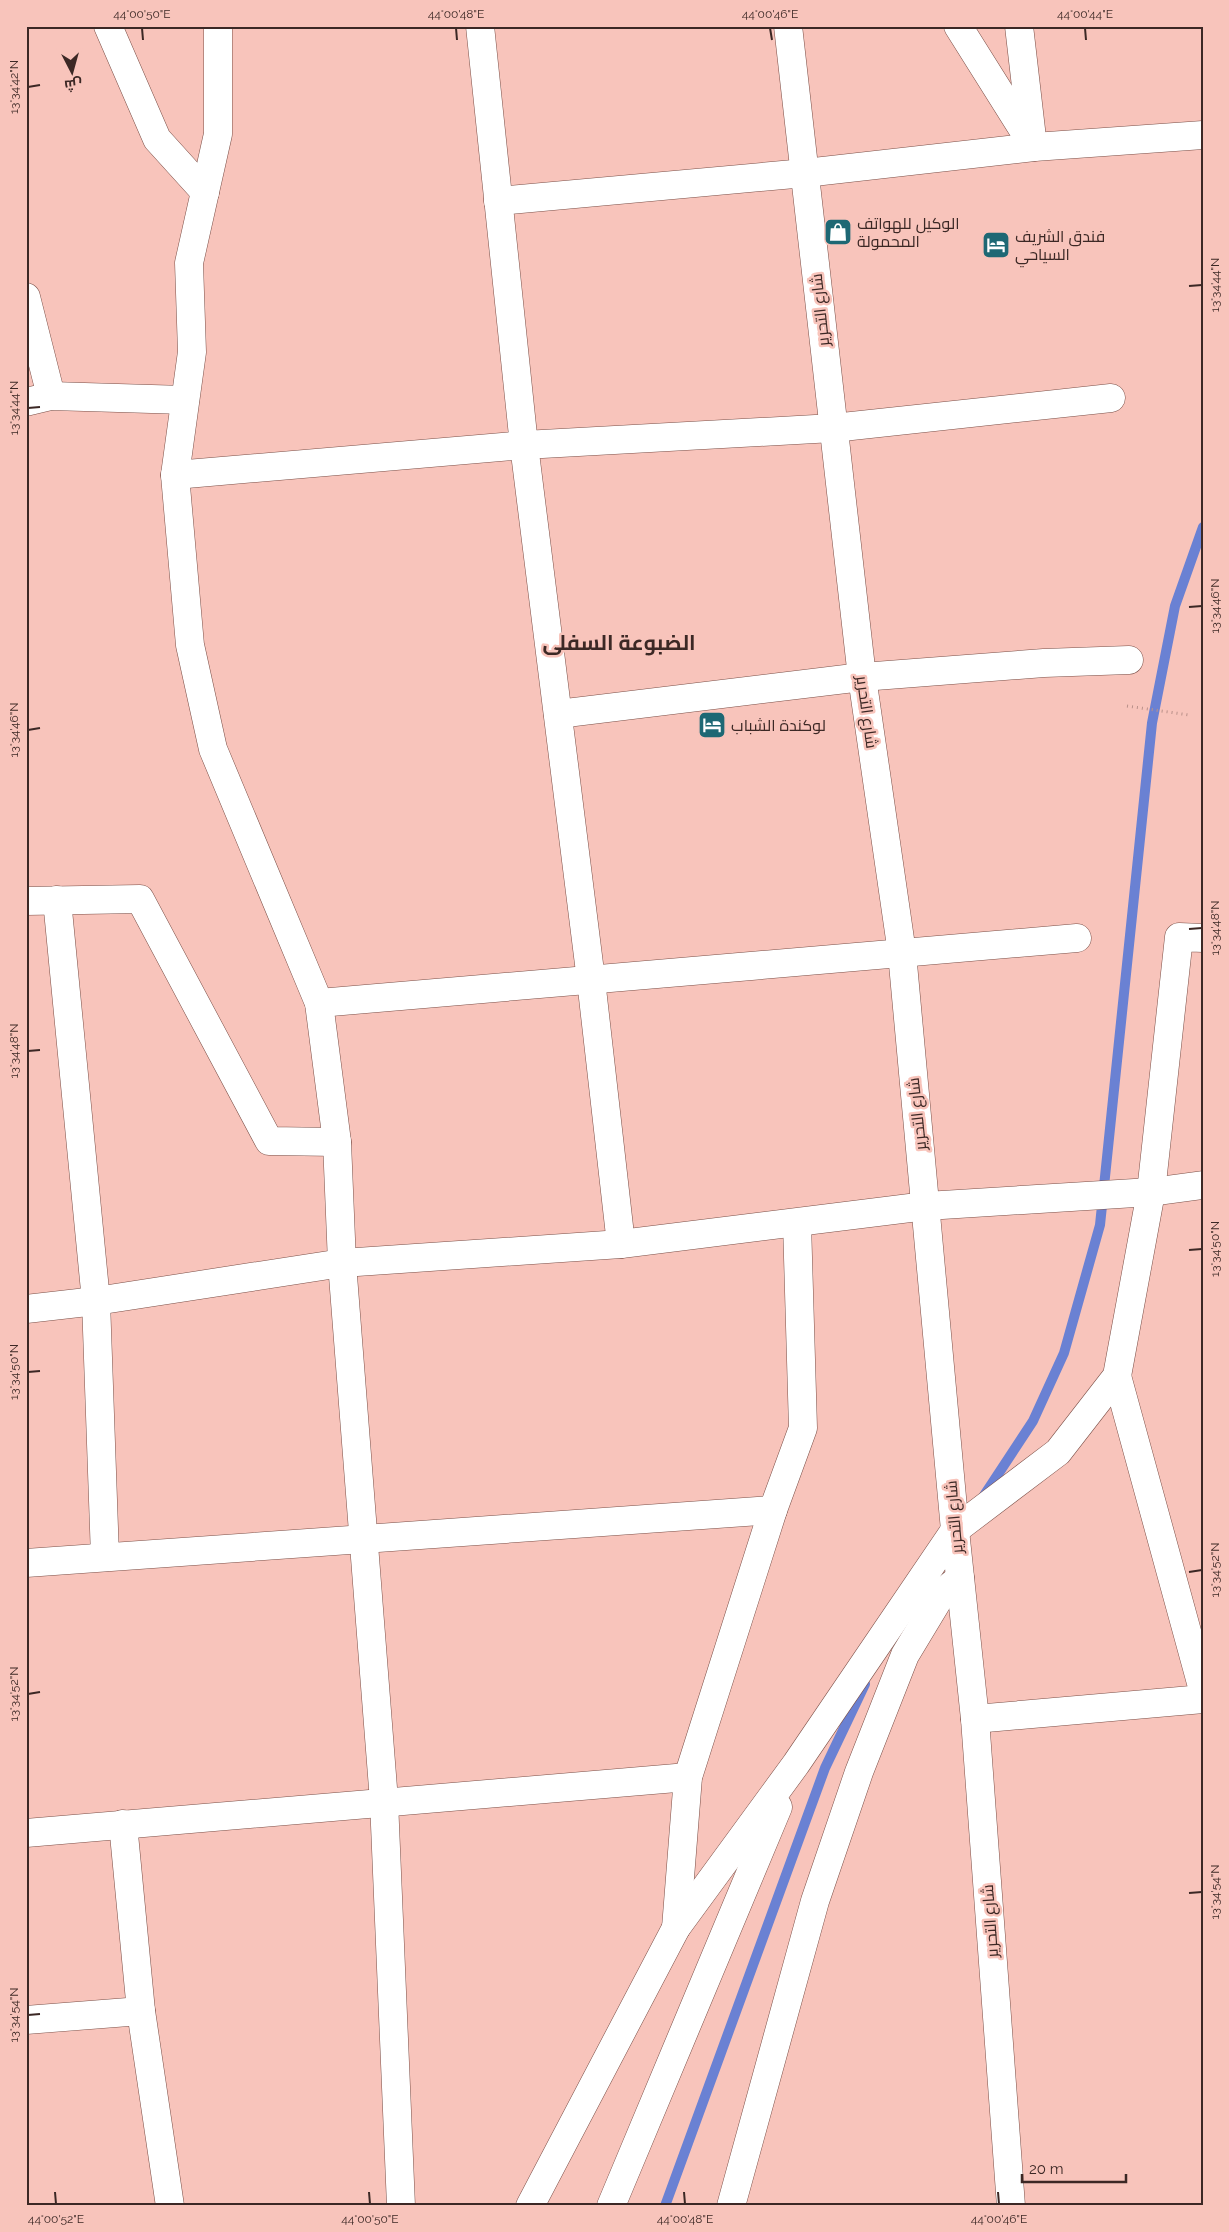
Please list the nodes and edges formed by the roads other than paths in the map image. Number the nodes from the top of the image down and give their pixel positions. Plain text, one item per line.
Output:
1 (108, 26) edge
2 (218, 26) edge
3 (480, 26) edge
4 (788, 26) edge
5 (958, 26) edge
6 (1019, 26) edge
7 (1203, 136) edge
8 (1034, 147) junction
9 (805, 173) junction
10 (205, 192) junction
11 (498, 201) junction
12 (26, 298) edge
13 (1111, 398) dead end
14 (39, 399) edge
15 (185, 400) junction
16 (833, 428) junction
17 (524, 445) junction
18 (175, 475) junction
19 (1129, 660) dead end
20 (862, 677) junction
21 (558, 714) junction
22 (57, 900) junction
23 (26, 901) edge
24 (1077, 938) dead end
25 (1203, 938) edge
26 (902, 953) junction
27 (591, 980) junction
28 (319, 1003) junction
29 (337, 1142) junction
30 (1203, 1185) edge
31 (1140, 1193) junction
32 (926, 1206) junction
33 (797, 1223) junction
34 (621, 1244) junction
35 (342, 1263) junction
36 (96, 1300) junction
37 (26, 1309) edge
38 (1117, 1376) junction
39 (773, 1510) junction
40 (955, 1530) junction
41 (363, 1539) junction
42 (105, 1557) junction
43 (26, 1562) edge
44 (960, 1578) junction
45 (1203, 1690) edge
46 (1203, 1699) edge
47 (975, 1719) junction
48 (796, 1764) junction
49 (688, 1777) junction
50 (384, 1801) junction
51 (123, 1824) junction
52 (26, 1832) edge
53 (676, 1928) junction
54 (141, 2011) junction
55 (26, 2020) edge
56 (170, 2206) edge
57 (401, 2206) edge
58 (530, 2206) edge
59 (611, 2206) edge
60 (731, 2206) edge
61 (1011, 2206) edge

1 - 10 street
2 - 10 street
3 - 11 street
4 - 9 street, شارع التحرير
5 - 8 street
6 - 8 street
7 - 8 street
8 - 9 street
9 - 11 street
9 - 16 street, شارع التحرير
10 - 15 street
11 - 17 street
12 - 14 street
13 - 16 street
14 - 15 street
15 - 18 street
16 - 17 street
16 - 20 street, شارع التحرير
17 - 18 street
17 - 21 street
18 - 28 street
19 - 20 street
20 - 21 street
20 - 26 street, شارع التحرير
21 - 27 street
22 - 23 street
22 - 29 street
22 - 36 street
24 - 26 street
25 - 31 street
26 - 27 street
26 - 32 street, شارع التحرير
27 - 28 street
27 - 34 street
28 - 29 street
29 - 35 street
30 - 31 street
31 - 32 street
31 - 38 street
32 - 33 street
32 - 40 street, شارع التحرير
33 - 34 street
33 - 39 street
34 - 35 street
35 - 36 street
35 - 41 street
36 - 37 street
36 - 42 street
38 - 40 street
38 - 45 street
39 - 41 street
39 - 49 street
40 - 44 street, شارع التحرير
40 - 48 street
41 - 42 street
41 - 50 street
42 - 43 street
44 - 47 street, شارع التحرير
44 - 60 street
46 - 47 street
47 - 61 street, شارع التحرير
48 - 53 street
48 - 59 street
49 - 50 street
49 - 53 street
50 - 51 street
50 - 57 street
51 - 52 street
51 - 54 street
53 - 58 street
54 - 55 street
54 - 56 street

